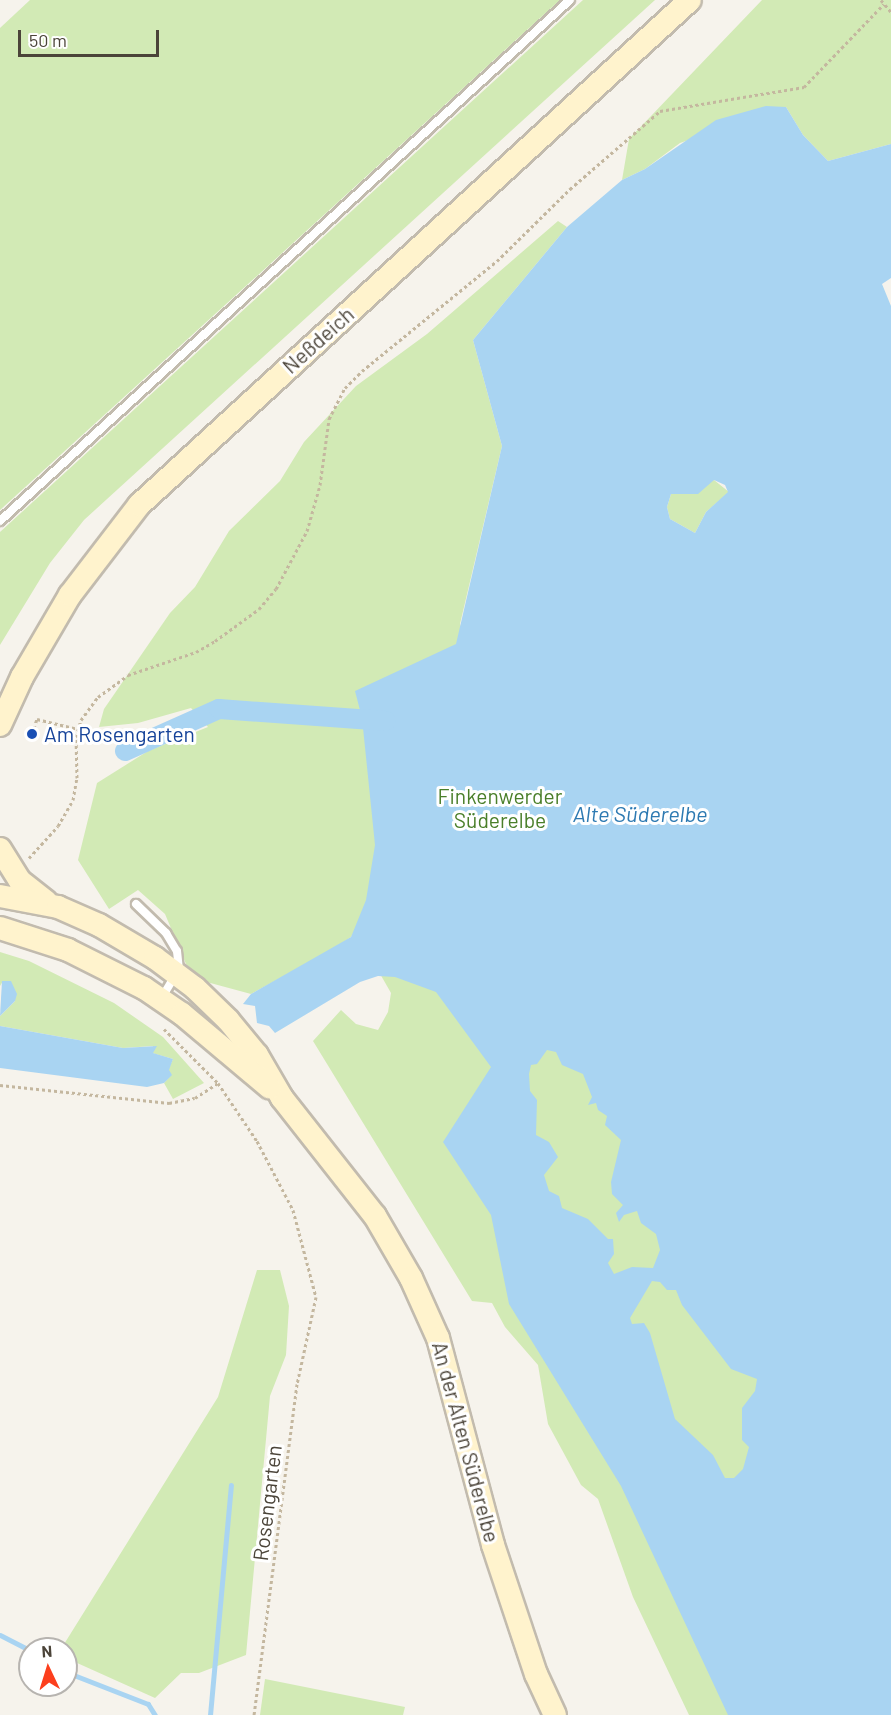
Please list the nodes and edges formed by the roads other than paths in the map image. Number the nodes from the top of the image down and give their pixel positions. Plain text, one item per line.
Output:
1 (570, 0) edge
2 (690, 0) edge
3 (0, 521) edge
4 (0, 725) edge
5 (0, 849) edge
6 (0, 896) edge
7 (136, 903) dead end
8 (58, 907) junction
9 (0, 928) edge
10 (176, 974) junction
11 (161, 1000) junction
12 (282, 1098) junction
13 (555, 1715) edge

1 - 3 lane
2 - 4 main road, Neßdeich
5 - 8 main road
6 - 8 main road, An der Alten Süderelbe
7 - 10 lane
8 - 10 main road, An der Alten Süderelbe
9 - 11 main road, An der Alten Süderelbe
10 - 11 lane
10 - 12 main road, An der Alten Süderelbe
11 - 12 main road, An der Alten Süderelbe
12 - 13 main road, An der Alten Süderelbe

